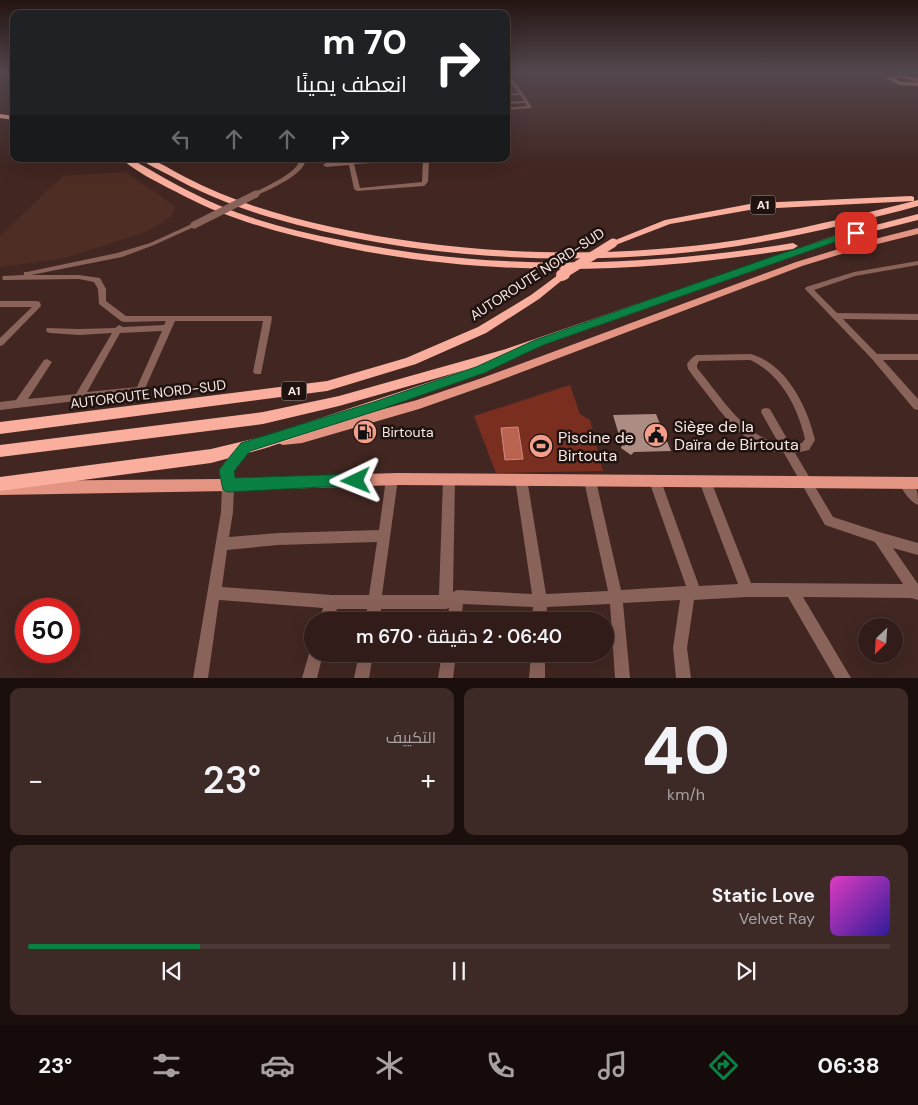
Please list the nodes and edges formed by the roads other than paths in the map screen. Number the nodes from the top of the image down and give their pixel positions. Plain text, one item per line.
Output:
1 (527, 104) edge
2 (510, 109) edge
3 (131, 162) edge
4 (151, 162) edge
5 (302, 162) edge
6 (344, 162) edge
7 (350, 162) edge
8 (426, 162) edge
9 (326, 165) dead end
10 (918, 199) edge
11 (918, 203) edge
12 (918, 217) edge
13 (918, 231) edge
14 (840, 237) junction
15 (918, 263) edge
16 (3, 278) edge
17 (0, 304) edge
18 (836, 316) junction
19 (918, 317) edge
20 (169, 324) junction
21 (119, 328) junction
22 (50, 330) dead end
23 (539, 342) junction
24 (0, 343) edge
25 (875, 357) junction
26 (918, 357) edge
27 (47, 362) dead end
28 (258, 372) dead end
29 (79, 397) junction
30 (20, 404) junction
31 (0, 406) edge
32 (918, 406) edge
33 (766, 412) dead end
34 (0, 428) edge
35 (266, 442) junction
36 (246, 447) junction
37 (787, 449) junction
38 (0, 451) edge
39 (392, 479) junction
40 (521, 479) junction
41 (449, 480) junction
42 (656, 480) junction
43 (590, 481) junction
44 (705, 481) junction
45 (806, 481) junction
46 (911, 483) edge
47 (0, 484) edge
48 (228, 485) junction
49 (0, 488) edge
50 (918, 500) edge
51 (384, 536) junction
52 (879, 538) junction
53 (222, 544) junction
54 (918, 548) edge
55 (747, 590) junction
56 (791, 590) junction
57 (692, 593) junction
58 (917, 593) edge
59 (214, 594) junction
60 (616, 596) junction
61 (452, 600) junction
62 (376, 601) junction
63 (540, 601) junction
64 (332, 602) junction
65 (329, 612) edge
66 (374, 612) edge
67 (453, 612) edge
68 (539, 612) edge
69 (314, 662) edge
70 (364, 662) edge
71 (448, 662) edge
72 (538, 662) edge
73 (200, 678) edge
74 (309, 678) edge
75 (361, 678) edge
76 (445, 678) edge
77 (537, 678) edge
78 (622, 678) edge
79 (684, 678) edge
80 (844, 678) edge

1 - 2 street
3 - 14 highway
4 - 11 highway
5 - 16 street, bridge
6 - 9 street
7 - 8 street
10 - 34 highway, AUTOROUTE NORD-SUD / A1, bridge
12 - 14 highway, A1
13 - 35 main road
14 - 23 highway, A1
15 - 18 street
16 - 20 street
17 - 24 street
18 - 19 street
18 - 25 street
20 - 21 street
20 - 28 street
20 - 29 street
21 - 22 street
21 - 29 street
23 - 35 highway
23 - 38 highway, A1
25 - 26 street
25 - 32 street
27 - 30 street
29 - 30 street
30 - 31 street
33 - 37 street
35 - 36 highway
36 - 47 highway
36 - 48 main road
37 - 37 street
37 - 45 street
39 - 41 main road
39 - 48 main road
39 - 51 street
40 - 41 main road
40 - 43 main road
40 - 63 street
41 - 61 street
42 - 43 main road
42 - 44 main road
42 - 57 street
43 - 60 street
44 - 45 main road
44 - 55 street
45 - 46 main road
45 - 52 street
46 - 50 street
48 - 49 main road
48 - 53 street
51 - 53 street
51 - 62 street
52 - 54 street
52 - 58 street
53 - 59 street
55 - 56 street
55 - 57 street
56 - 58 street
56 - 80 street
57 - 60 street
57 - 79 street
59 - 64 street
59 - 73 street
60 - 63 street
60 - 78 street
61 - 62 street
61 - 63 street
61 - 67 street
62 - 64 street
62 - 66 street
63 - 68 street
64 - 65 street
69 - 74 street
70 - 75 street
71 - 76 street
72 - 77 street

